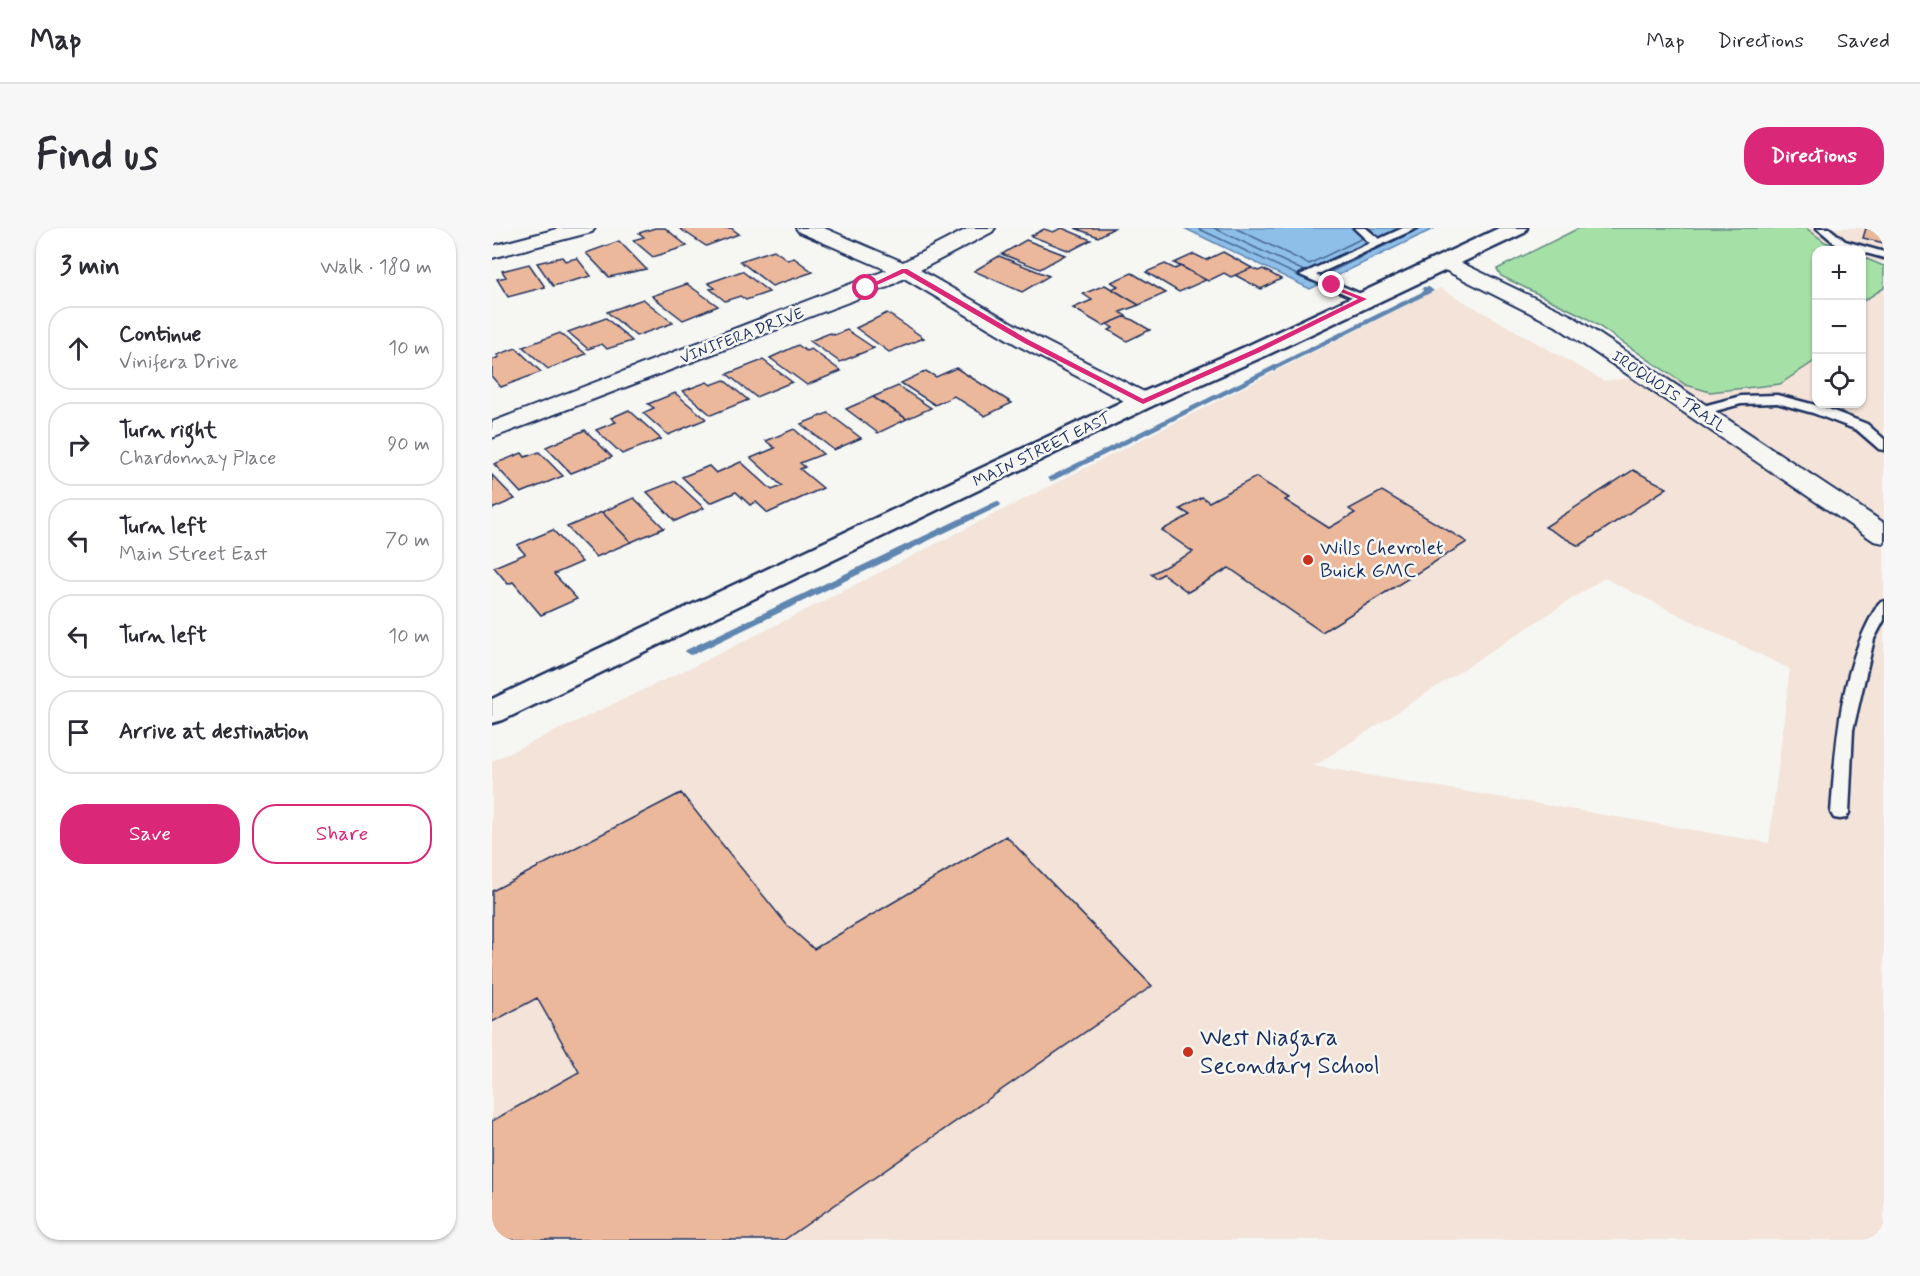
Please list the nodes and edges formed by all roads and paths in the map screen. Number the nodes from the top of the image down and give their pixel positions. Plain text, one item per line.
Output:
1 (585, 228) edge
2 (806, 228) edge
3 (985, 228) edge
4 (1359, 228) edge
5 (1412, 228) edge
6 (1515, 228) edge
7 (1822, 228) edge
8 (1377, 243) junction
9 (492, 252) edge
10 (1884, 255) edge
11 (1448, 262) junction
12 (905, 270) junction
13 (1364, 299) junction
14 (1143, 401) junction
15 (1697, 412) junction
16 (1862, 427) junction
17 (1884, 430) edge
18 (492, 431) edge
19 (1884, 446) edge
20 (1884, 535) edge
21 (1884, 606) edge
22 (492, 712) edge
23 (1840, 813) dead end

1 - 9 street
2 - 12 street
3 - 12 street, VINIFERA DRIVE
4 - 8 lane
5 - 8 lane
6 - 11 main road, MAIN STREET EAST
7 - 10 lane
8 - 13 lane
11 - 13 main road, MAIN STREET EAST
11 - 15 street, IROQUOIS TRAIL
12 - 14 street
12 - 18 street, VINIFERA DRIVE
13 - 14 main road, MAIN STREET EAST
14 - 22 main road, MAIN STREET EAST
15 - 16 lane
15 - 20 street, IROQUOIS TRAIL
16 - 17 lane
16 - 19 lane
21 - 23 lane

